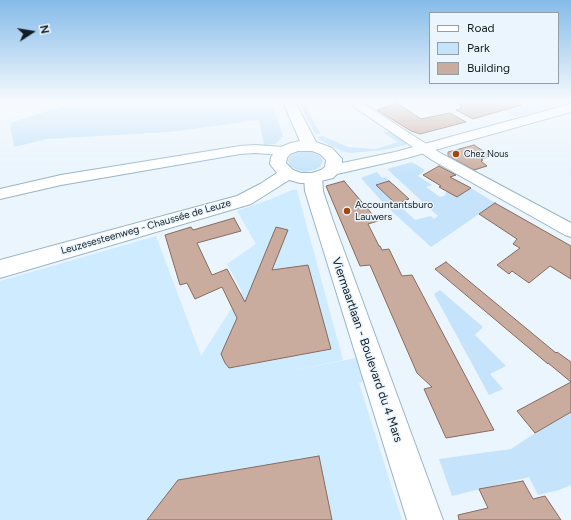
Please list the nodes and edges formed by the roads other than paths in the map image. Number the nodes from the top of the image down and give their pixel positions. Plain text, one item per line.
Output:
1 (291, 126) edge
2 (293, 126) edge
3 (390, 126) edge
4 (504, 126) edge
5 (297, 148) junction
6 (424, 148) junction
7 (316, 170) junction
8 (0, 194) edge
9 (571, 231) edge
10 (0, 269) edge
11 (425, 520) edge

1 - 5 main road
2 - 5 main road
3 - 6 street
4 - 6 main road, Leuzesesteenweg - Chaussée de Leuze
5 - 7 main road
5 - 7 main road, Viermaartlaan - Boulevard du 4 Mars
5 - 8 street
6 - 7 main road, Leuzesesteenweg - Chaussée de Leuze
6 - 9 street
7 - 10 main road, Leuzesesteenweg - Chaussée de Leuze
7 - 11 main road, Viermaartlaan - Boulevard du 4 Mars

